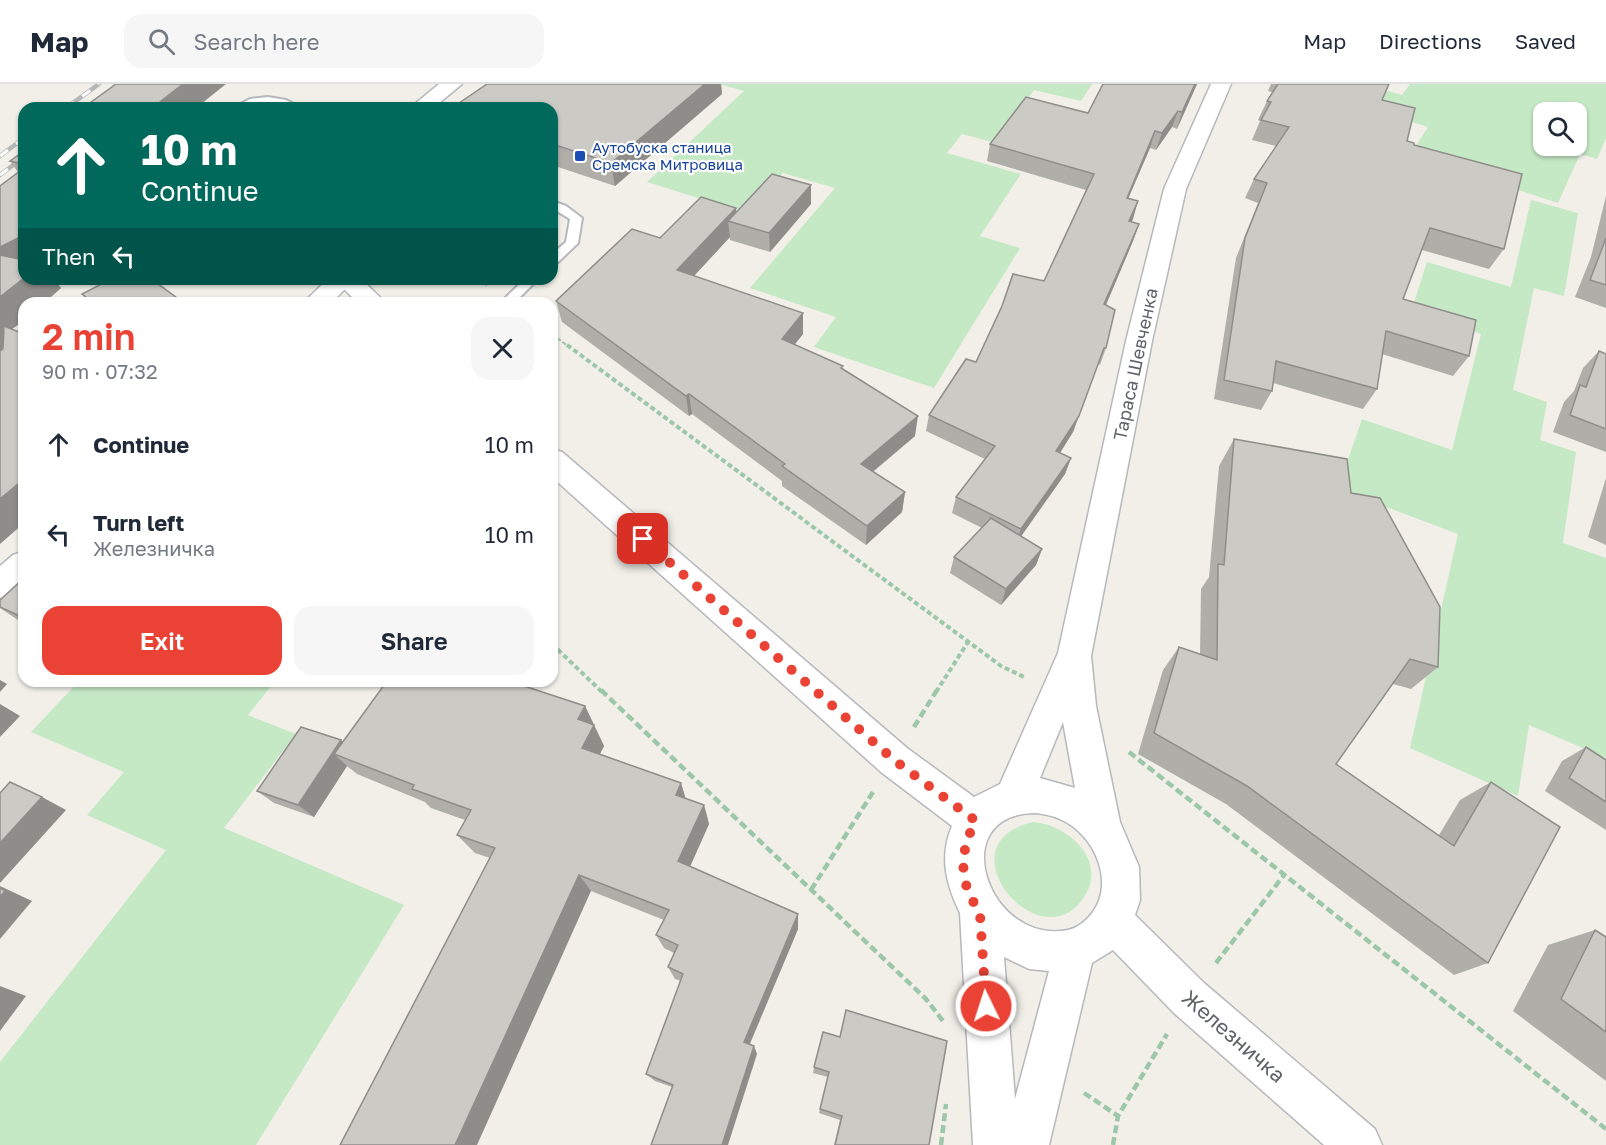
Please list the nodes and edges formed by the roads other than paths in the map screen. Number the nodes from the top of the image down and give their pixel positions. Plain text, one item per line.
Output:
1 (452, 84) edge
2 (1221, 84) edge
3 (248, 102) edge
4 (284, 102) edge
5 (428, 102) edge
6 (558, 206) edge
7 (558, 256) edge
8 (338, 285) edge
9 (352, 285) edge
10 (526, 285) edge
11 (323, 297) edge
12 (367, 297) edge
13 (512, 297) edge
14 (558, 465) edge
15 (18, 569) edge
16 (0, 585) edge
17 (1075, 652) junction
18 (1013, 797) junction
19 (976, 821) junction
20 (1102, 829) junction
21 (980, 914) junction
22 (1113, 921) junction
23 (1075, 950) junction
24 (996, 1145) edge
25 (1026, 1145) edge
26 (1359, 1145) edge

1 - 5 street
2 - 17 street, Тараса Шевченка
3 - 4 lane
6 - 7 lane
8 - 11 street
9 - 12 street
10 - 13 lane
14 - 19 street
15 - 16 street
17 - 18 street, Тараса Шевченка
17 - 20 street, Тараса Шевченка
18 - 19 street
18 - 20 street
19 - 21 street
20 - 22 street
21 - 23 street
21 - 24 street
22 - 23 street
22 - 26 street, Железничка
23 - 25 street

